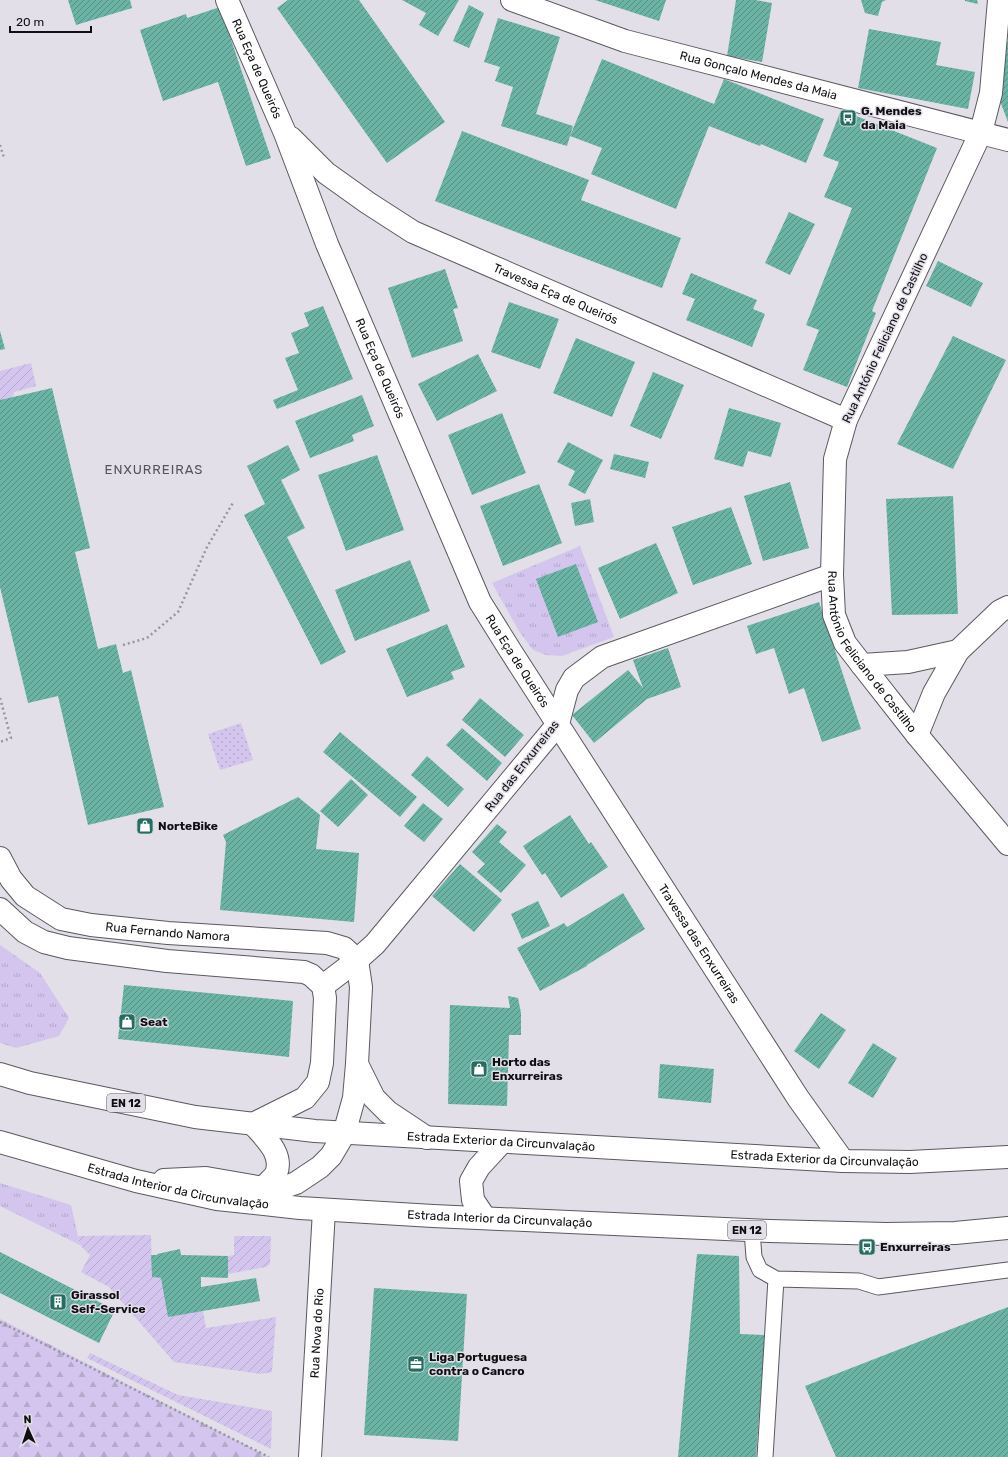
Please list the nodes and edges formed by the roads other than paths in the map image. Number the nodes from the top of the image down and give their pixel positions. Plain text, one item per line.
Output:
1 (227, 0) edge
2 (512, 0) edge
3 (999, 0) edge
4 (980, 132) junction
5 (285, 133) junction
6 (1008, 140) edge
7 (846, 420) junction
8 (832, 575) junction
9 (1008, 607) edge
10 (958, 651) junction
11 (862, 666) junction
12 (558, 724) junction
13 (916, 735) junction
14 (1008, 844) edge
15 (0, 858) edge
16 (0, 909) edge
17 (168, 933) junction
18 (357, 960) junction
19 (167, 961) junction
20 (323, 986) junction
21 (357, 1064) junction
22 (0, 1074) edge
23 (253, 1124) junction
24 (344, 1134) junction
25 (427, 1138) junction
26 (0, 1142) edge
27 (502, 1142) junction
28 (1008, 1157) edge
29 (843, 1161) junction
30 (136, 1181) junction
31 (263, 1188) junction
32 (324, 1210) junction
33 (485, 1218) junction
34 (1008, 1228) edge
35 (752, 1230) junction
36 (1008, 1270) edge
37 (776, 1279) junction
38 (310, 1457) edge
39 (765, 1457) edge

1 - 5 street, Rua Eça de Queirós
2 - 4 street, Rua Gonçalo Mendes da Maia
3 - 4 street, Rua António Feliciano de Castilho
4 - 6 street, Rua Gonçalo Mendes da Maia
4 - 7 street, Rua António Feliciano de Castilho
5 - 7 street, Travessa Eça de Queirós
5 - 12 street, Rua Eça de Queirós
7 - 8 street, Rua António Feliciano de Castilho
8 - 11 street, Rua António Feliciano de Castilho
8 - 12 street, Rua das Enxurreiras
9 - 10 street
10 - 11 street
10 - 13 street
11 - 13 street, Rua António Feliciano de Castilho
12 - 18 street, Rua das Enxurreiras
12 - 29 street, Travessa das Enxurreiras
13 - 14 street, Rua António Feliciano de Castilho
15 - 17 street, Rua Fernando Namora
16 - 19 street
17 - 18 street, Rua Fernando Namora
17 - 19 street
18 - 20 street, Rua das Enxurreiras
18 - 21 street
19 - 20 street
20 - 23 street
21 - 24 street
21 - 25 street
22 - 23 street, Estrada Exterior da Circunvalação / EN 12
23 - 24 street, Estrada Exterior da Circunvalação / EN 12
23 - 31 street
24 - 25 street, Estrada Exterior da Circunvalação / EN 12
24 - 31 street
25 - 27 street, Estrada Exterior da Circunvalação / EN 12
26 - 30 street, Estrada Interior da Circunvalação / EN 12
27 - 29 street, Estrada Exterior da Circunvalação / EN 12
27 - 33 street
28 - 29 street, Estrada Exterior da Circunvalação / EN 12
30 - 31 street
30 - 32 street, Estrada Interior da Circunvalação / EN 12
32 - 33 street, Estrada Interior da Circunvalação / EN 12
32 - 38 street, Rua Nova do Rio
33 - 35 street, Estrada Interior da Circunvalação / EN 12
34 - 35 street, Estrada Interior da Circunvalação / EN 12
35 - 37 lane
36 - 37 lane
37 - 39 lane

